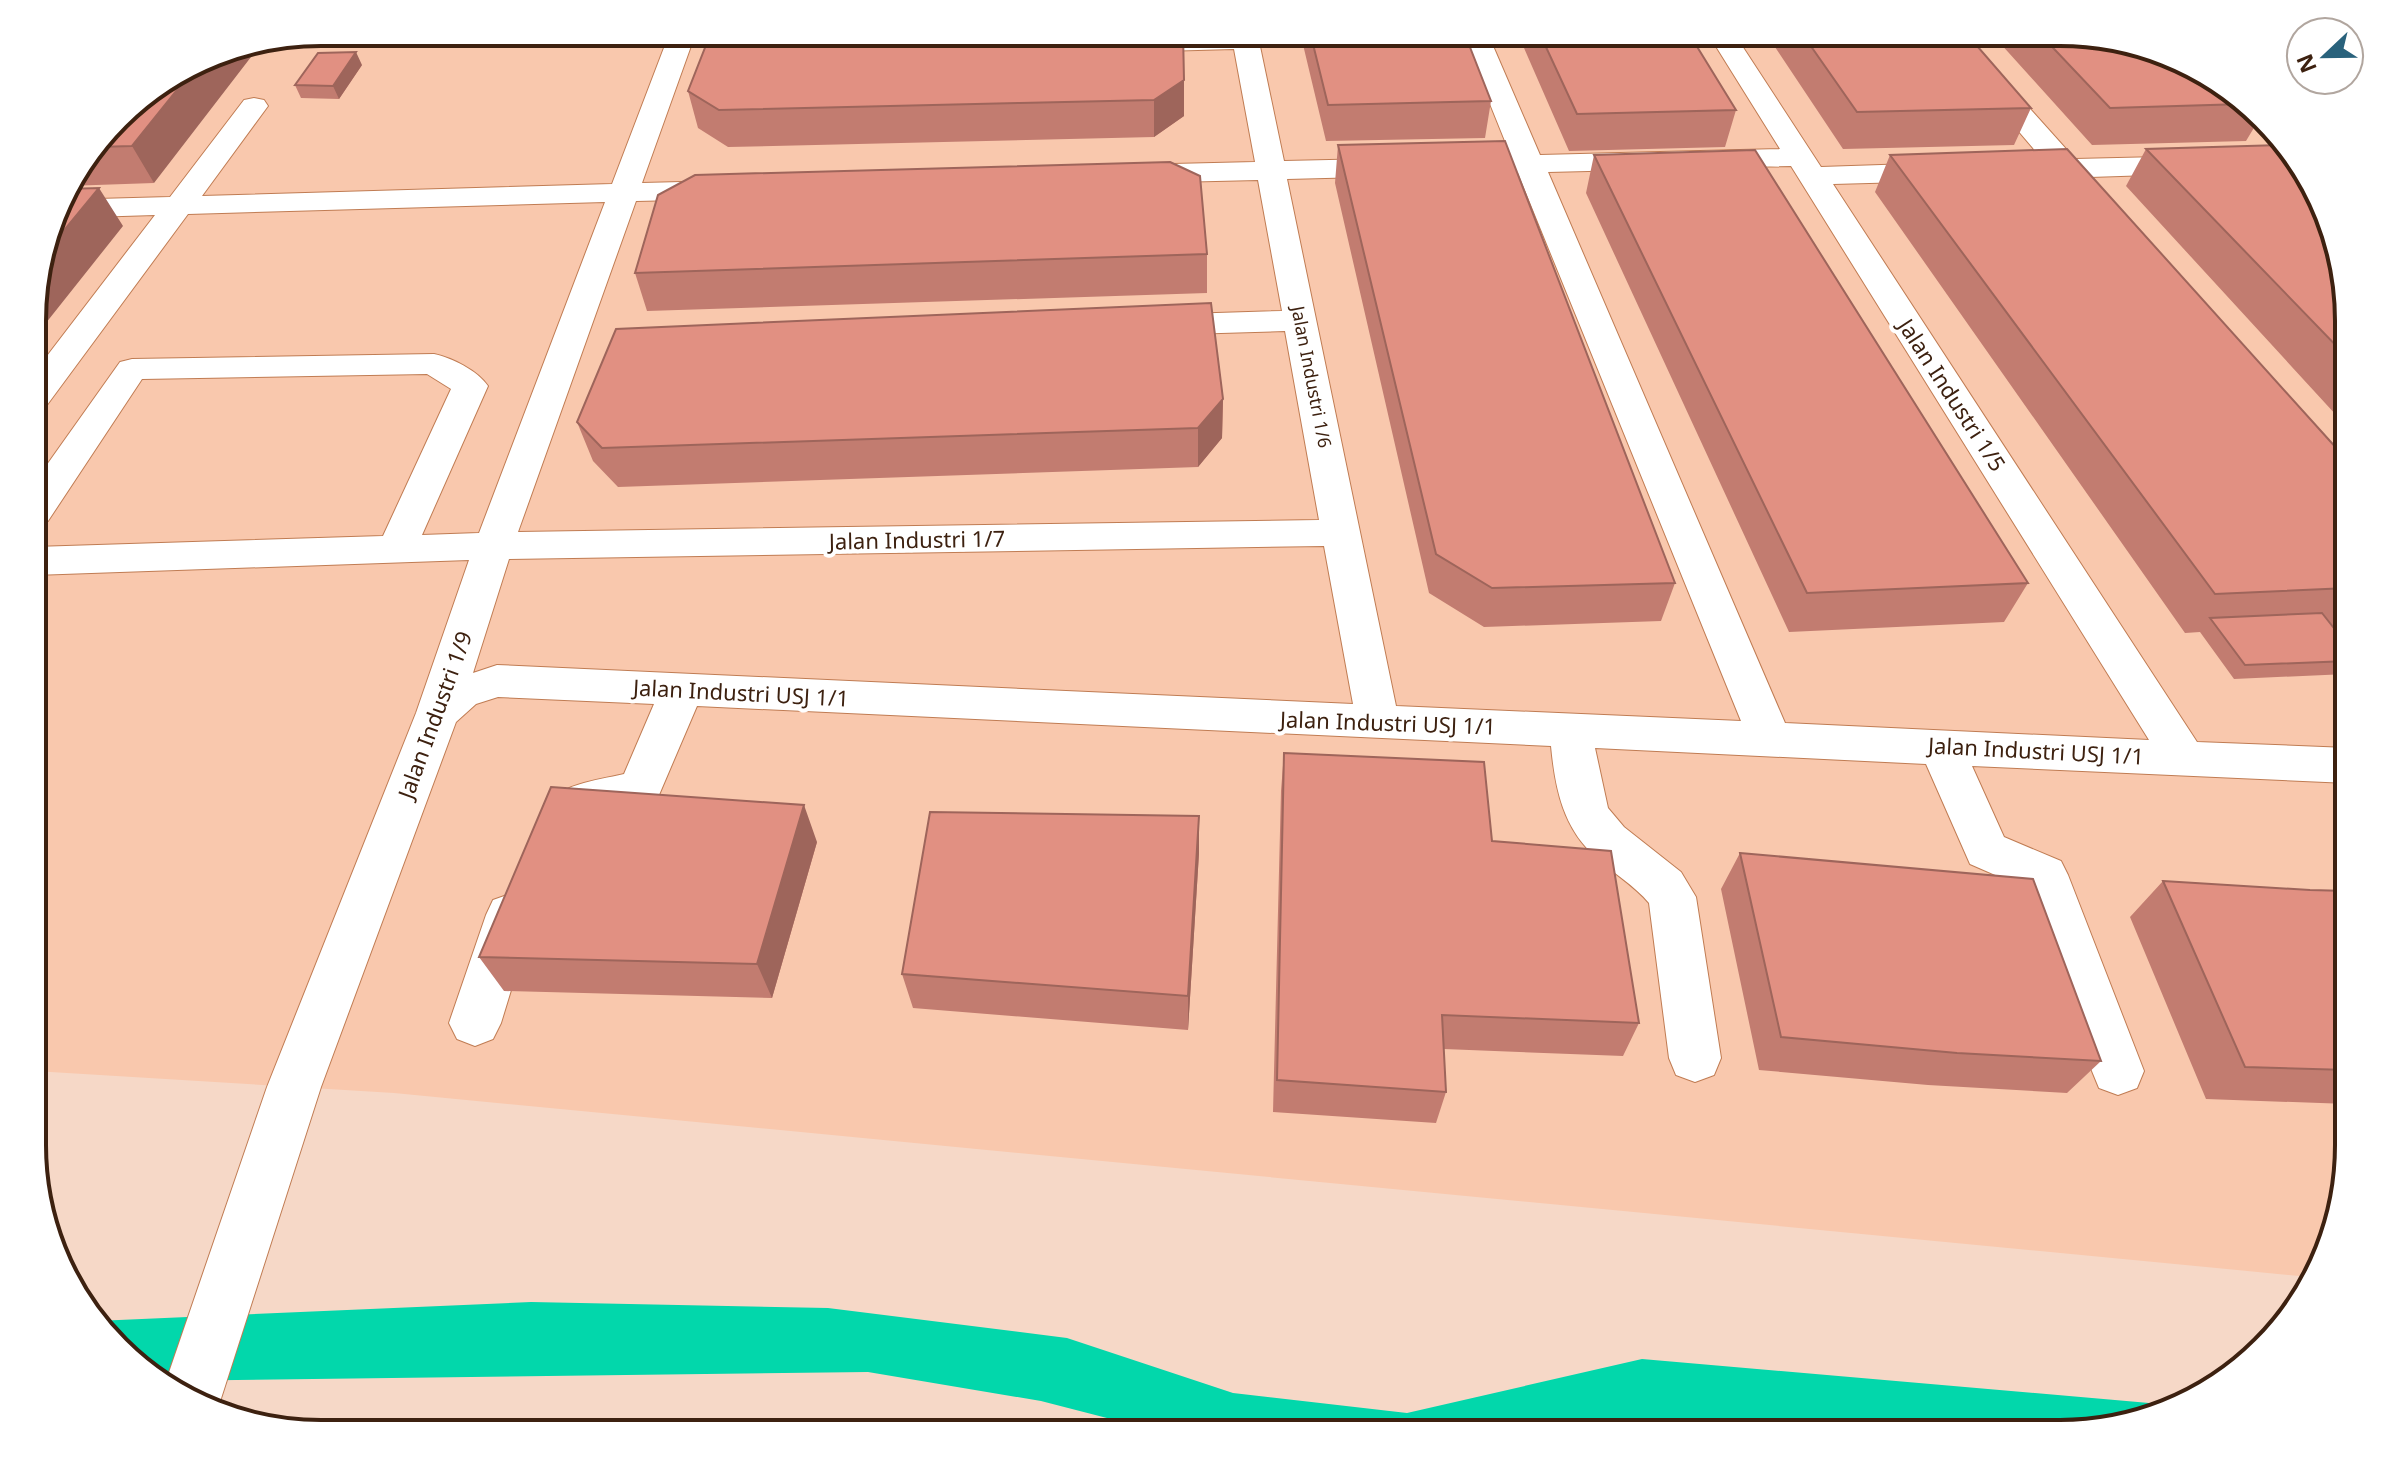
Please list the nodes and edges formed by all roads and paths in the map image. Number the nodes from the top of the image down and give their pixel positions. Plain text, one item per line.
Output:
1 (1247, 46) edge
2 (1480, 46) edge
3 (1729, 46) edge
4 (1959, 46) edge
5 (678, 47) edge
6 (686, 47) edge
7 (706, 55) edge
8 (254, 106) dead end
9 (1528, 163) junction
10 (2285, 163) edge
11 (1806, 166) junction
12 (1271, 169) junction
13 (2067, 169) junction
14 (2019, 170) edge
15 (1972, 172) edge
16 (1097, 176) edge
17 (749, 189) edge
18 (622, 194) junction
19 (180, 203) junction
20 (71, 208) edge
21 (2109, 216) edge
22 (1300, 321) junction
23 (1125, 326) edge
24 (46, 381) edge
25 (46, 494) edge
26 (1341, 533) junction
27 (494, 546) junction
28 (397, 548) junction
29 (46, 561) edge
30 (682, 690) junction
31 (438, 713) junction
32 (1378, 723) junction
33 (1571, 731) junction
34 (1770, 739) junction
35 (1941, 747) junction
36 (2184, 758) junction
37 (2334, 765) edge
38 (475, 1023) dead end
39 (1695, 1058) dead end
40 (2118, 1071) dead end
41 (194, 1389) edge

1 - 12 street, Jalan Industri 1/6
2 - 9 street
3 - 11 street, Jalan Industri 1/5
4 - 13 street
5 - 18 street, Jalan Industri 1/9
6 - 7 street
8 - 19 street
9 - 11 street
9 - 12 street
9 - 34 street
10 - 13 street
11 - 15 street
11 - 36 street, Jalan Industri 1/5
12 - 16 street
12 - 22 street, Jalan Industri 1/6
13 - 14 street
13 - 21 street
17 - 18 street
18 - 19 street
18 - 27 street, Jalan Industri 1/9
19 - 20 street
19 - 24 street
22 - 23 street
22 - 26 street, Jalan Industri 1/6
25 - 28 street
26 - 27 street, Jalan Industri 1/7
26 - 32 street, Jalan Industri 1/6
27 - 28 street, Jalan Industri 1/7
27 - 31 street, Jalan Industri 1/9
28 - 29 street, Jalan Industri 1/7
30 - 31 street, Jalan Industri USJ 1/1
30 - 32 street, Jalan Industri USJ 1/1
30 - 38 street
31 - 41 street, Jalan Industri 1/9
32 - 33 street, Jalan Industri USJ 1/1
33 - 34 street, Jalan Industri USJ 1/1
33 - 39 street
34 - 35 street, Jalan Industri USJ 1/1
35 - 36 street, Jalan Industri USJ 1/1
35 - 40 street
36 - 37 street, Jalan Industri USJ 1/1

